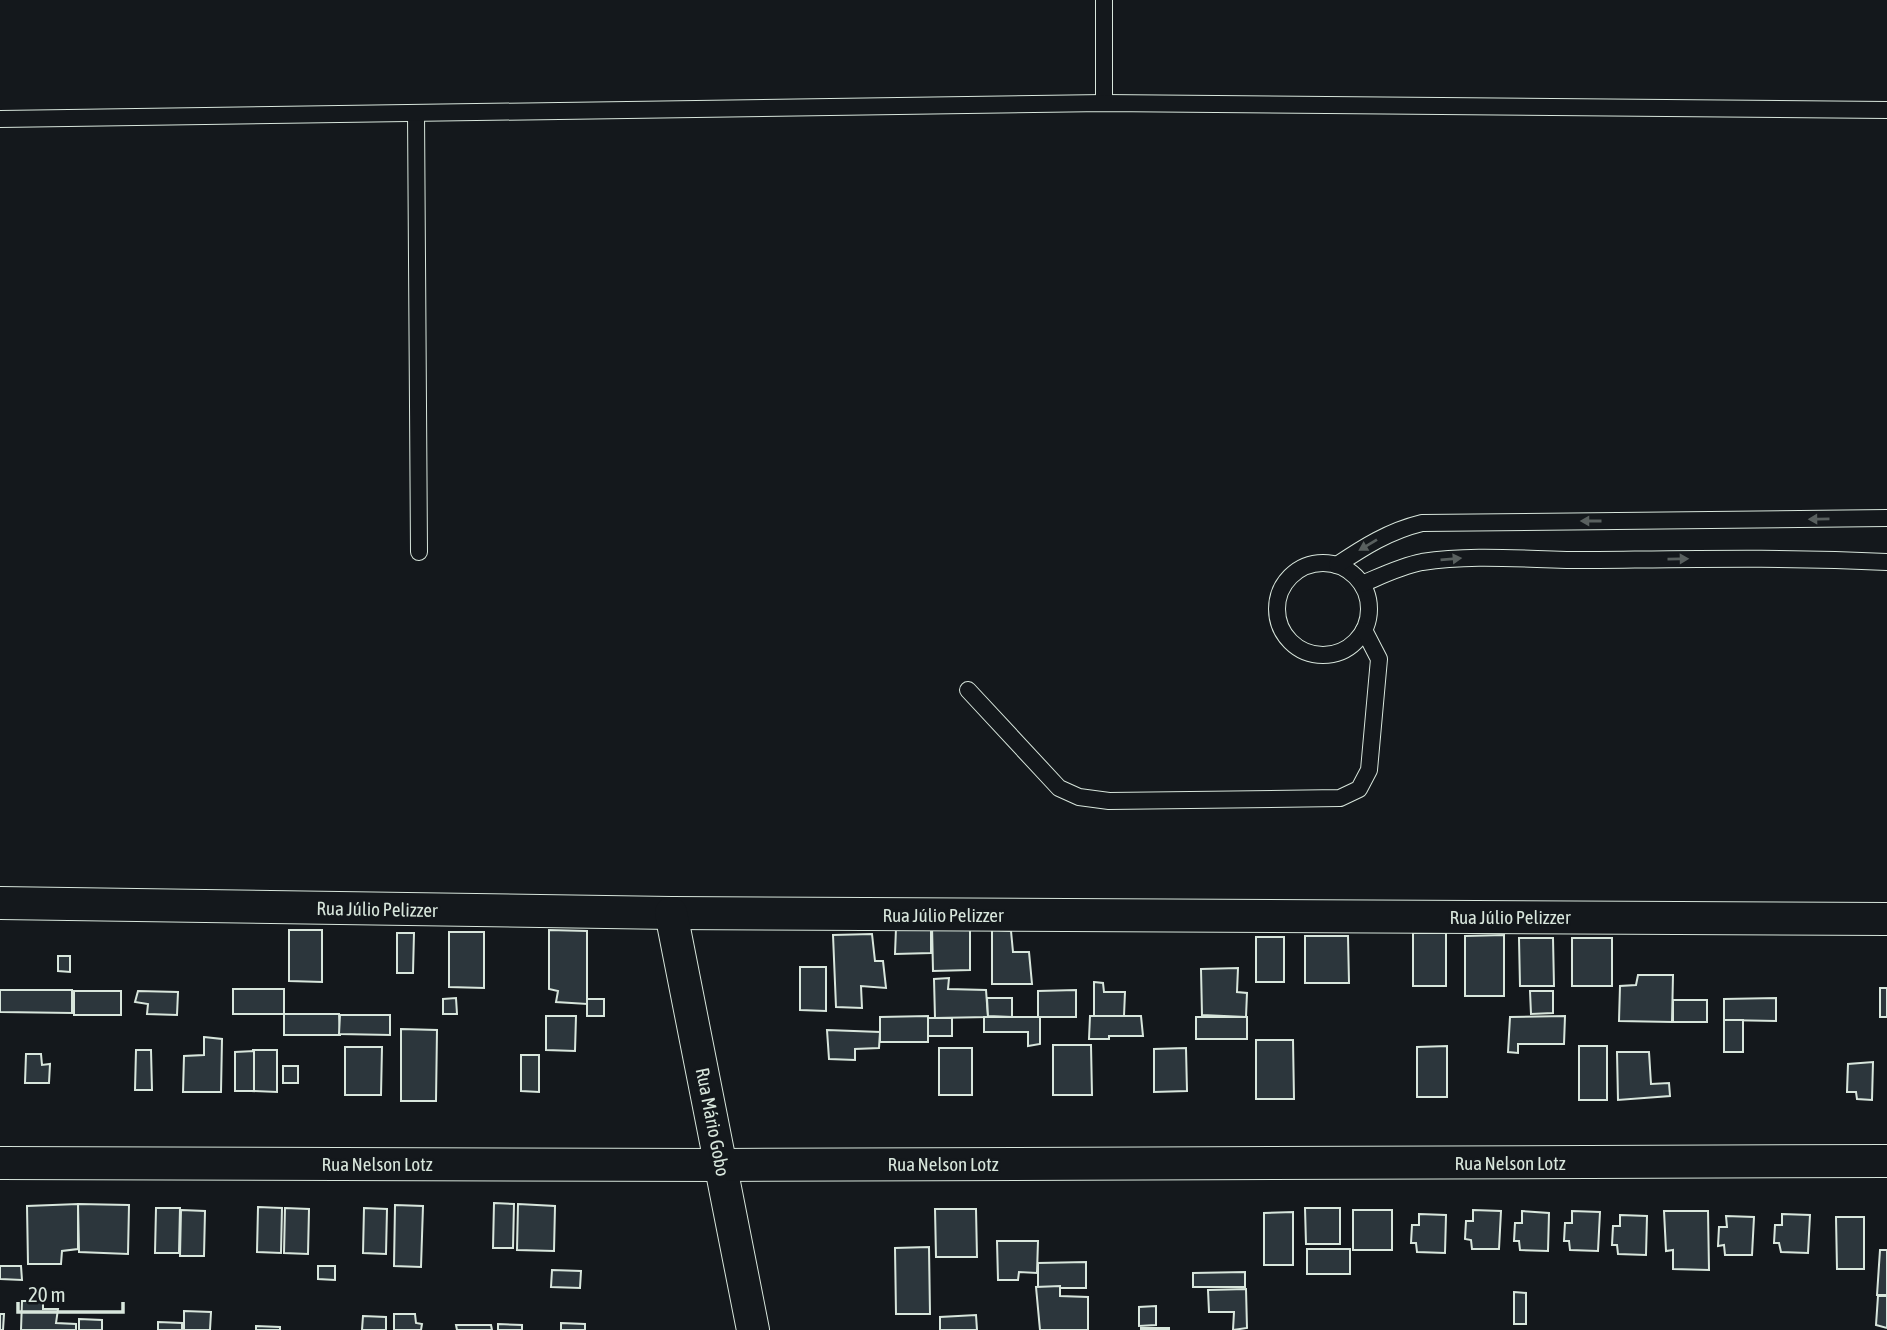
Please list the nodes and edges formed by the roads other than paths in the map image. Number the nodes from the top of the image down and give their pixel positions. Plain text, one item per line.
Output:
1 (1104, 0) edge
2 (1104, 103) junction
3 (1887, 110) edge
4 (416, 113) junction
5 (0, 119) edge
6 (1887, 518) edge
7 (419, 552) dead end
8 (1887, 562) edge
9 (1337, 565) junction
10 (1362, 583) junction
11 (1364, 630) junction
12 (968, 690) dead end
13 (0, 903) edge
14 (671, 914) junction
15 (1887, 919) edge
16 (1887, 1161) edge
17 (0, 1163) edge
18 (721, 1165) junction
19 (753, 1330) edge

1 - 2 lane
2 - 3 lane
2 - 4 lane
4 - 5 lane
4 - 7 lane
6 -> 9 lane
10 -> 8 lane
9 - 10 lane
9 - 11 lane
10 - 11 lane
11 - 12 lane
13 - 14 street, Rua Júlio Pelizzer
14 - 15 street, Rua Júlio Pelizzer
14 - 18 street, Rua Mário Gobo
16 - 18 street, Rua Nelson Lotz
17 - 18 street, Rua Nelson Lotz
18 - 19 street, Rua Mário Gobo

